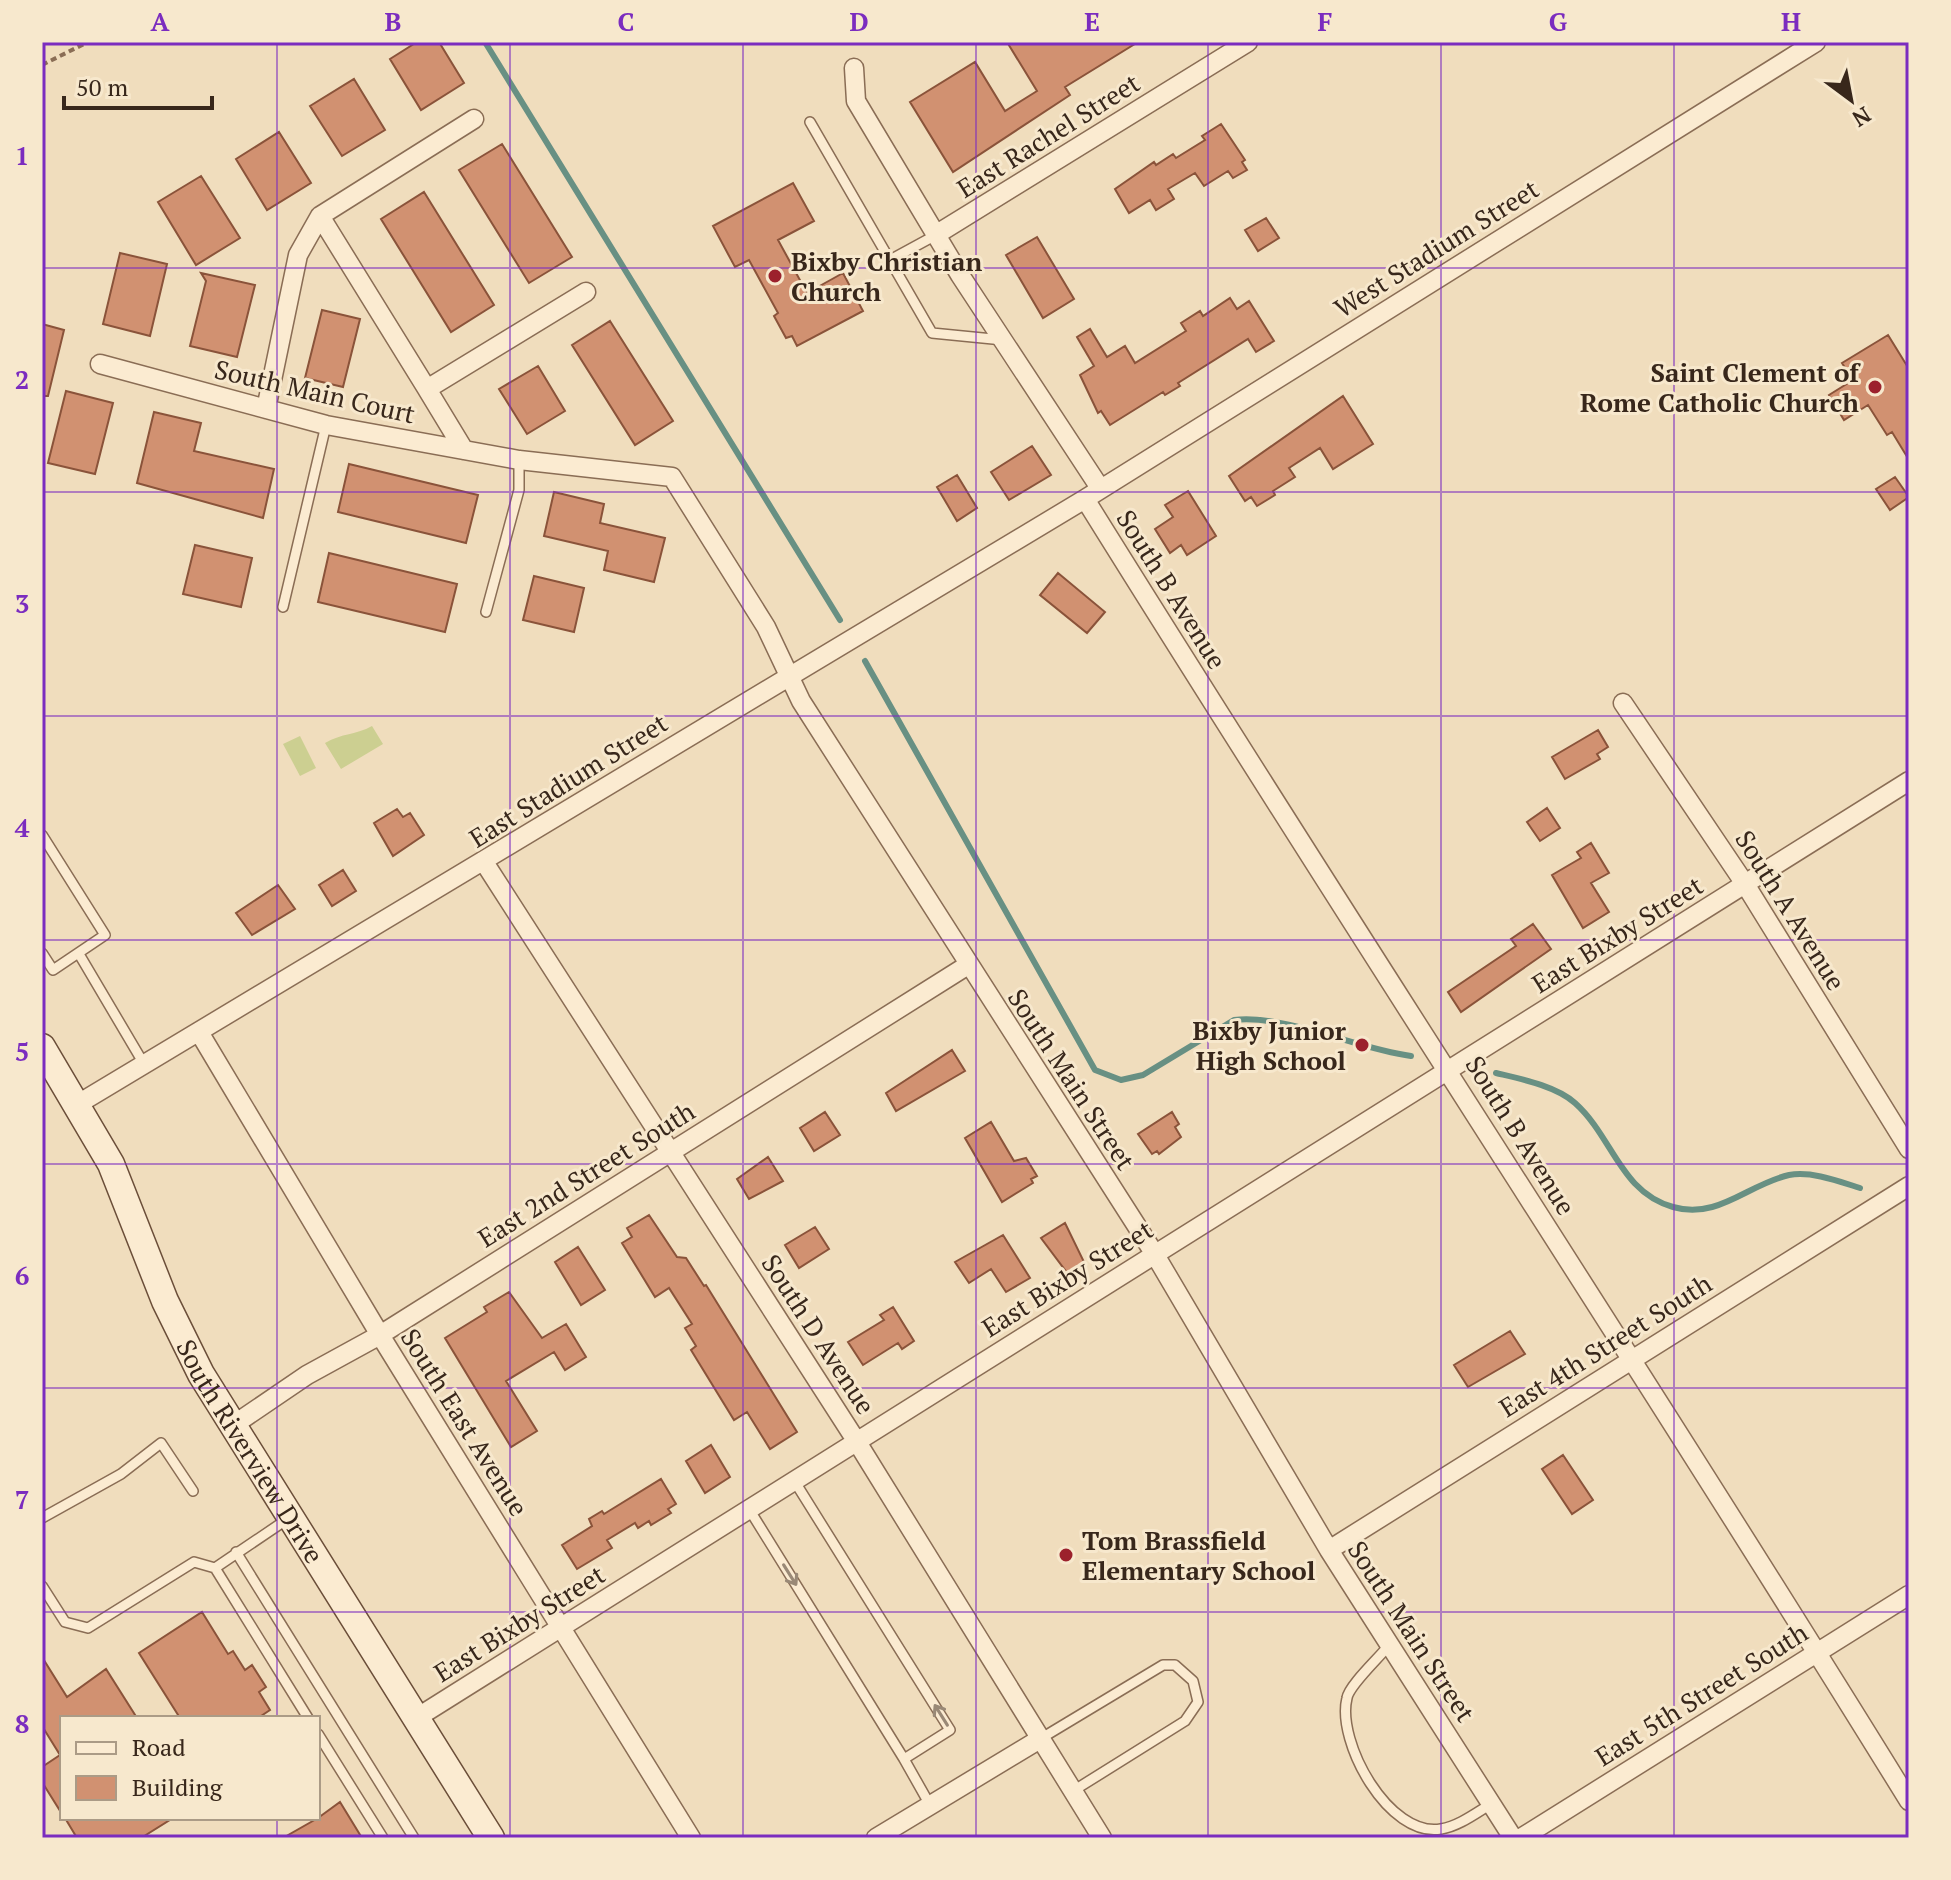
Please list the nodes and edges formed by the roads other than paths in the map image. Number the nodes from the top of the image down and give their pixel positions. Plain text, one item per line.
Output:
1 (1248, 42) edge
2 (1816, 42) edge
3 (854, 68) dead end
4 (474, 119) dead end
5 (810, 122) dead end
6 (320, 216) junction
7 (937, 234) junction
8 (890, 260) junction
9 (586, 292) dead end
10 (1003, 340) junction
11 (100, 364) dead end
12 (427, 389) junction
13 (266, 409) junction
14 (326, 425) junction
15 (464, 450) junction
16 (519, 460) junction
17 (1092, 494) junction
18 (283, 607) dead end
19 (486, 612) dead end
20 (789, 674) junction
21 (1623, 703) dead end
22 (1909, 781) edge
23 (42, 835) edge
24 (484, 862) junction
25 (1745, 884) junction
26 (42, 953) edge
27 (79, 954) junction
28 (968, 965) junction
29 (199, 1032) junction
30 (42, 1047) edge
31 (144, 1064) junction
32 (1450, 1070) junction
33 (78, 1104) junction
34 (1909, 1149) edge
35 (670, 1152) junction
36 (1909, 1186) edge
37 (1154, 1253) junction
38 (380, 1335) junction
39 (1632, 1358) junction
40 (232, 1426) junction
41 (857, 1442) junction
42 (795, 1482) junction
43 (193, 1491) dead end
44 (749, 1509) junction
45 (292, 1517) junction
46 (42, 1518) edge
47 (1329, 1550) junction
48 (236, 1552) junction
49 (215, 1568) junction
50 (42, 1586) edge
51 (1909, 1595) edge
52 (562, 1628) junction
53 (1389, 1645) junction
54 (1817, 1652) junction
55 (307, 1716) edge
56 (418, 1717) junction
57 (320, 1737) edge
58 (1040, 1739) junction
59 (904, 1759) junction
60 (1073, 1791) junction
61 (1909, 1801) edge
62 (1491, 1804) junction
63 (930, 1805) junction
64 (896, 1833) edge
65 (383, 1838) edge
66 (414, 1838) edge
67 (491, 1838) edge
68 (691, 1838) edge
69 (876, 1838) edge
70 (1102, 1838) edge
71 (1513, 1838) edge
72 (1521, 1838) edge

1 - 7 street, East Rachel Street
2 - 17 street, West Stadium Street
3 - 7 street, South B Avenue
4 - 6 street
5 - 8 lane
6 - 12 street
6 - 13 street
7 - 8 lane
7 - 10 street, South B Avenue
8 - 10 lane
9 - 12 street
10 - 17 street, South B Avenue
11 - 13 street, South Main Court
12 - 15 street
13 - 14 street, South Main Court
14 - 15 street, South Main Court
14 - 18 lane
15 - 16 street, South Main Court
16 - 19 lane
16 - 20 street, South Main Street
17 - 20 street, East Stadium Street
17 - 32 street, South B Avenue
20 - 24 street, East Stadium Street
20 - 28 street, South Main Street
21 - 25 street, South A Avenue
22 - 25 street, East Bixby Street
23 - 27 lane
24 - 29 street, East Stadium Street
24 - 35 street, South D Avenue
25 - 32 street, East Bixby Street
25 - 34 street, South A Avenue
26 - 27 lane
27 - 31 lane
28 - 35 street, East 2nd Street South
28 - 37 street, South Main Street
29 - 31 street, East Stadium Street
29 - 38 street, South East Avenue
30 - 33 street, South Riverview Drive
31 - 33 street, East Stadium Street
32 - 37 street, East Bixby Street
32 - 39 street, South B Avenue
33 - 40 street, South Riverview Drive
35 - 38 street, East 2nd Street South
35 - 41 street, South D Avenue
36 - 39 street, East 4th Street South
37 - 41 street, East Bixby Street
37 - 47 street, South Main Street
38 - 40 street, East 2nd Street South
38 - 52 street, South East Avenue
39 - 47 street, East 4th Street South
39 - 54 street, South B Avenue
40 - 45 street, South Riverview Drive
41 - 42 street, East Bixby Street
41 - 58 street, South D Avenue
42 - 44 street, East Bixby Street
59 -> 42 lane
43 - 46 lane
44 - 52 street, East Bixby Street
44 -> 59 lane
45 - 48 lane
45 - 56 street, South Riverview Drive
47 - 53 street, South Main Street
48 - 49 lane
48 - 66 lane
49 - 50 lane
49 - 55 lane
51 - 54 street, East 5th Street South
52 - 56 street, East Bixby Street
52 - 68 street, South East Avenue
53 - 62 street, South Main Street
53 - 62 lane
54 - 61 street, South B Avenue
54 - 72 street, East 5th Street South
56 - 67 street, South Riverview Drive
57 - 65 lane
58 - 60 street, South D Avenue
58 - 60 lane
58 - 63 street
59 - 63 lane
60 - 70 street, South D Avenue
62 - 71 street, South Main Street
63 - 64 street
64 - 69 street

